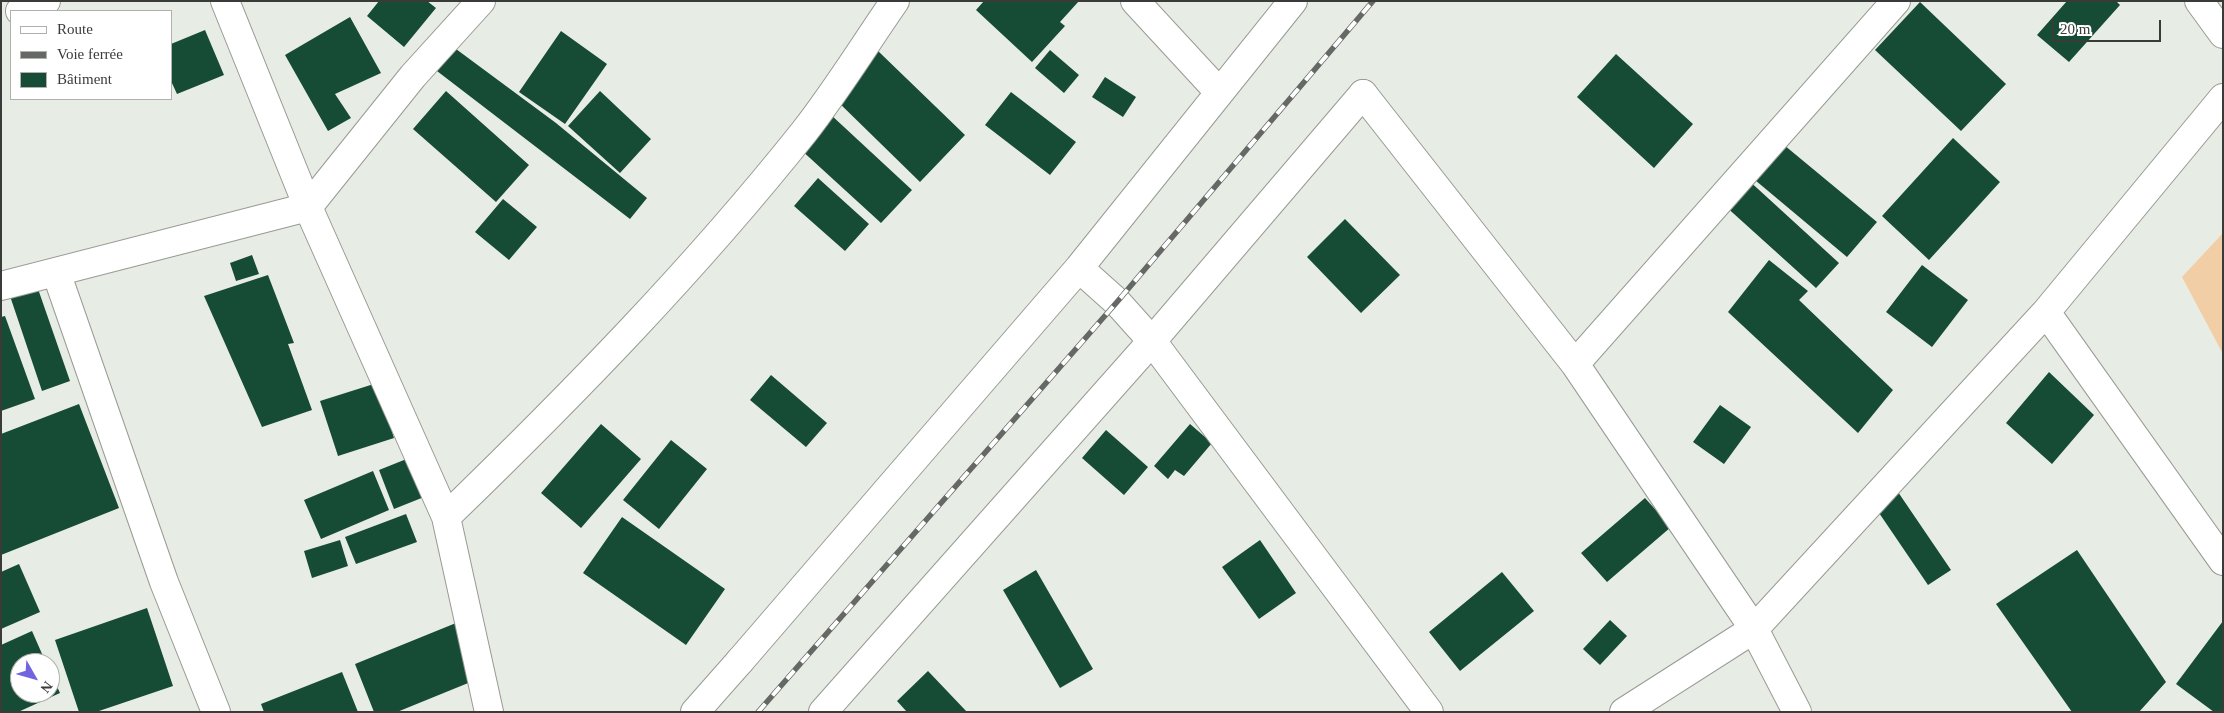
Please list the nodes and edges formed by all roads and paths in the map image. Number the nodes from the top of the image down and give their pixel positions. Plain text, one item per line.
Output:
1 (46, 1) edge
2 (225, 1) edge
3 (481, 1) edge
4 (895, 1) edge
5 (1135, 1) edge
6 (1293, 1) edge
7 (1896, 1) edge
8 (2199, 1) edge
9 (23, 10) edge
10 (2223, 34) edge
11 (1219, 92) junction
12 (2223, 98) edge
13 (308, 207) junction
14 (1079, 268) junction
15 (56, 272) junction
16 (1, 286) edge
17 (2046, 312) junction
18 (1152, 341) junction
19 (1575, 364) junction
20 (446, 517) junction
21 (2223, 561) edge
22 (1754, 629) junction
23 (216, 712) edge
24 (489, 712) edge
25 (695, 712) edge
26 (823, 712) edge
27 (1429, 712) edge
28 (1624, 712) edge
29 (1798, 712) edge

1 - 9 street
2 - 13 street
3 - 13 street
4 - 20 street
5 - 11 street
6 - 11 street
7 - 19 street
8 - 10 street
11 - 14 street
12 - 17 street
13 - 15 street
13 - 20 street
14 - 18 street
14 - 25 street
15 - 16 street
15 - 23 street
17 - 21 street
17 - 22 street
18 - 19 street
18 - 26 street
18 - 27 street
19 - 22 street
20 - 24 street
22 - 28 street
22 - 29 street

